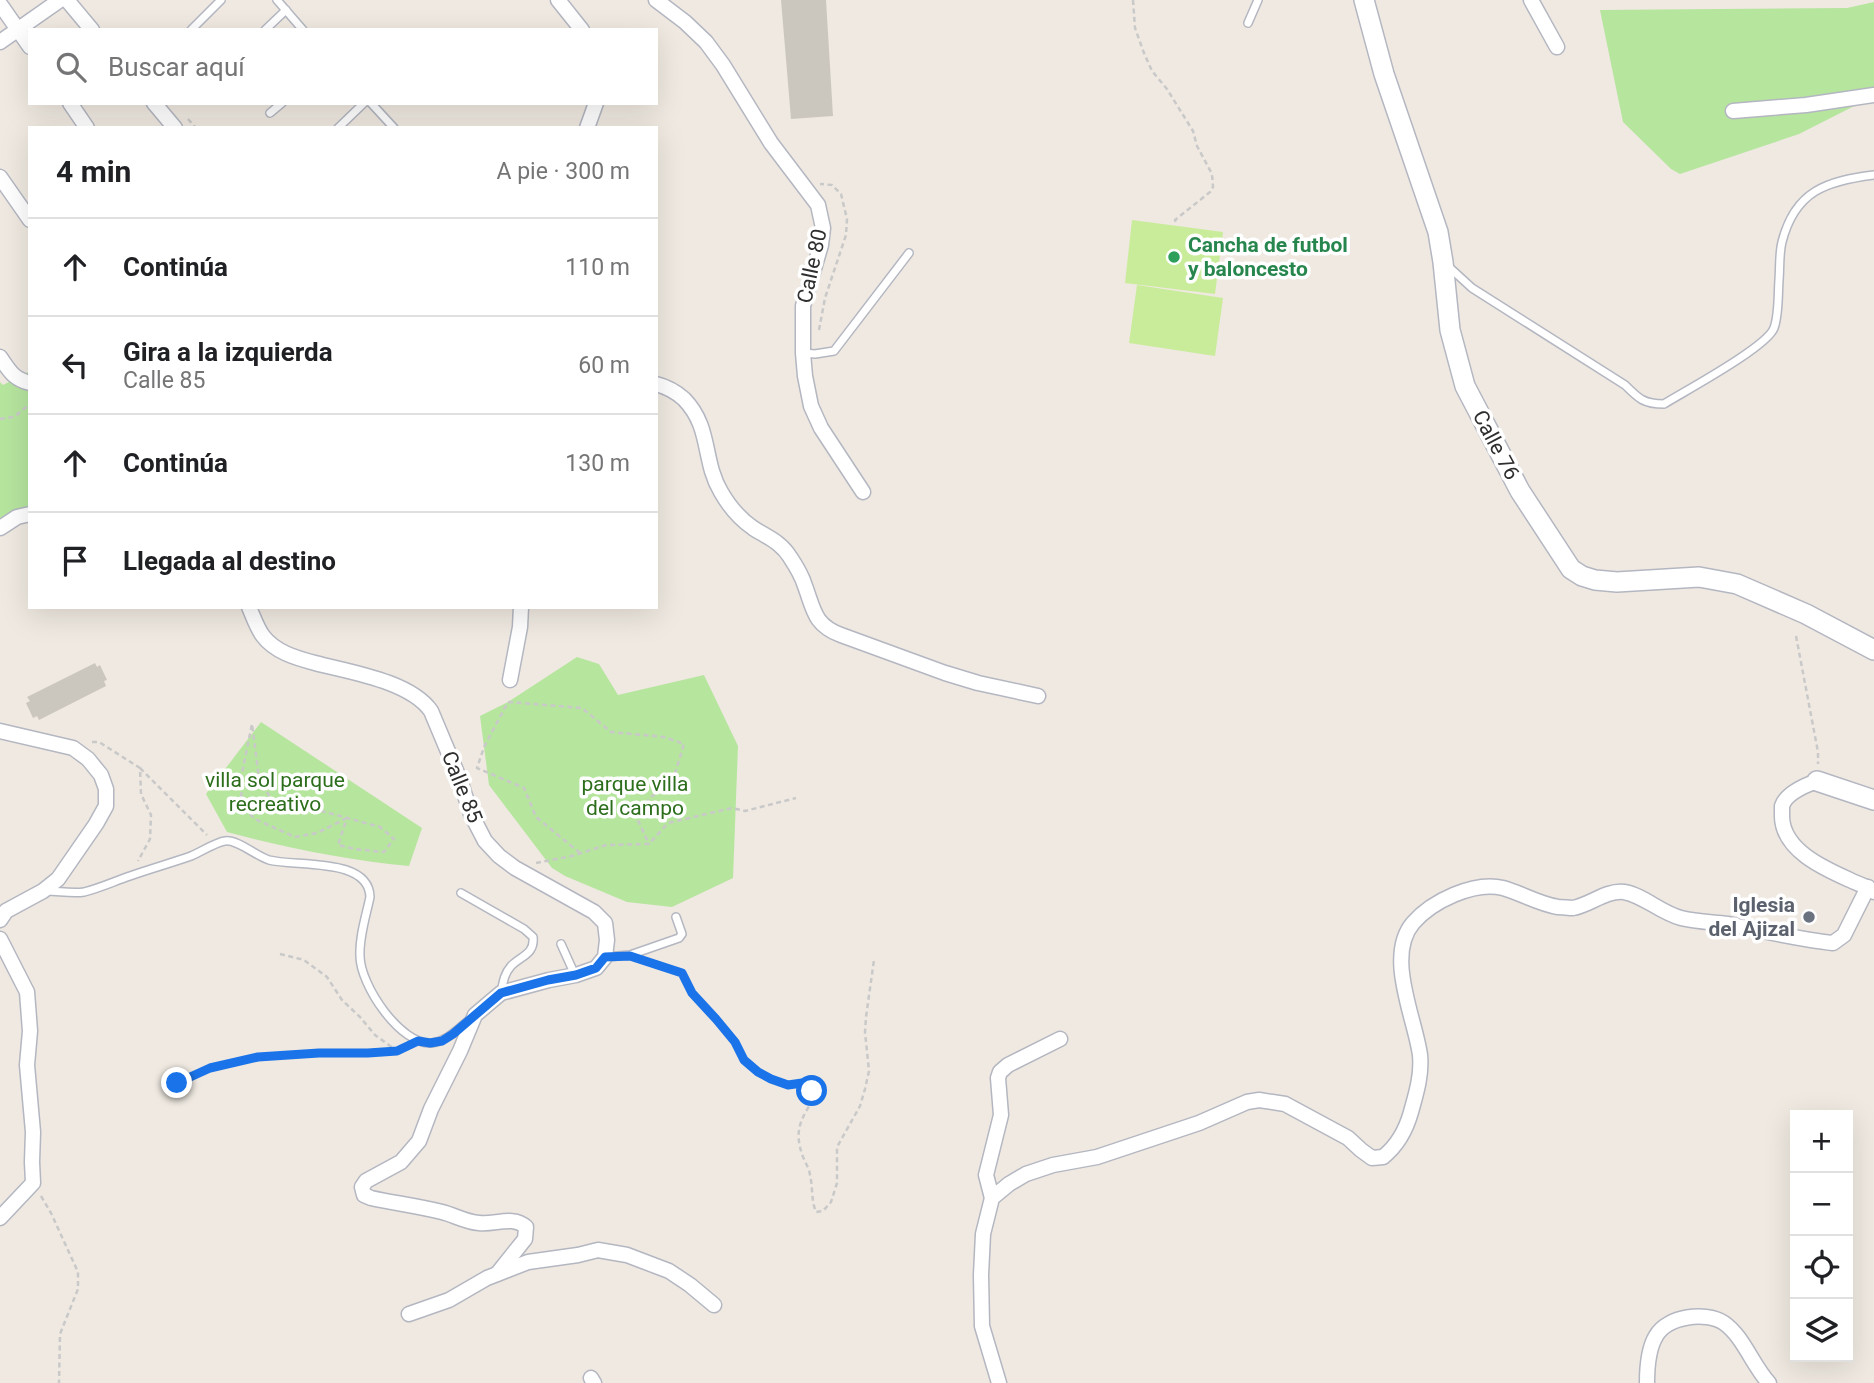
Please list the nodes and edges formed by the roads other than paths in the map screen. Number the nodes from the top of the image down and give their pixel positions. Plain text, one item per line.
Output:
1 (60, 0) edge
2 (67, 0) edge
3 (221, 0) edge
4 (277, 0) edge
5 (558, 0) edge
6 (656, 0) edge
7 (1258, 0) edge
8 (1364, 0) edge
9 (1531, 0) edge
10 (1, 6) edge
11 (286, 10) junction
12 (1248, 23) dead end
13 (23, 27) junction
14 (90, 28) edge
15 (193, 28) edge
16 (267, 28) edge
17 (301, 28) edge
18 (580, 28) edge
19 (28, 41) edge
20 (0, 42) edge
21 (1557, 47) dead end
22 (1874, 95) edge
23 (71, 105) edge
24 (156, 105) edge
25 (280, 105) edge
26 (362, 105) edge
27 (373, 105) edge
28 (595, 105) edge
29 (1733, 111) dead end
30 (270, 113) dead end
31 (86, 126) edge
32 (173, 126) edge
33 (340, 126) edge
34 (392, 126) edge
35 (588, 126) edge
36 (1874, 175) edge
37 (0, 177) edge
38 (28, 217) edge
39 (909, 254) dead end
40 (1443, 262) junction
41 (803, 353) junction
42 (0, 357) edge
43 (28, 382) edge
44 (658, 385) edge
45 (863, 492) dead end
46 (28, 514) edge
47 (0, 528) edge
48 (250, 609) edge
49 (520, 609) edge
50 (1874, 650) edge
51 (510, 680) dead end
52 (1038, 696) dead end
53 (0, 731) edge
54 (1817, 780) joint
55 (1874, 800) edge
56 (1871, 890) edge
57 (43, 891) junction
58 (461, 893) dead end
59 (676, 917) dead end
60 (0, 920) edge
61 (0, 939) edge
62 (561, 944) dead end
63 (605, 957) junction
64 (576, 975) junction
65 (501, 993) junction
66 (475, 1015) junction
67 (1060, 1039) dead end
68 (992, 1198) junction
69 (0, 1218) edge
70 (496, 1274) junction
71 (714, 1305) dead end
72 (409, 1314) dead end
73 (999, 1383) edge
74 (1647, 1383) edge
75 (1769, 1383) edge

1 - 13 street
2 - 14 street
3 - 15 lane
4 - 11 lane
5 - 18 street
6 - 41 street, Calle 80
7 - 12 lane
8 - 40 street, Calle 76
9 - 21 street
10 - 13 street
11 - 16 lane
11 - 17 lane
13 - 19 street
13 - 20 street
22 - 29 street
23 - 31 street
24 - 32 street
25 - 30 lane
26 - 33 lane
27 - 34 lane
28 - 35 street
36 - 40 lane
37 - 38 street
39 - 41 lane
40 - 50 street, Calle 76
41 - 45 street, Calle 80
42 - 43 street
44 - 52 street
46 - 47 street
48 - 63 street, Calle 85
49 - 51 street
53 - 57 street
54 - 55 street
54 - 56 street
56 - 68 street
57 - 60 street
57 - 66 lane
58 - 65 lane
59 - 63 lane
61 - 69 street
62 - 64 lane
63 - 64 street
64 - 65 street
65 - 66 street
66 - 70 street
67 - 68 street
68 - 73 street
70 - 71 street
70 - 72 street
74 - 75 street

